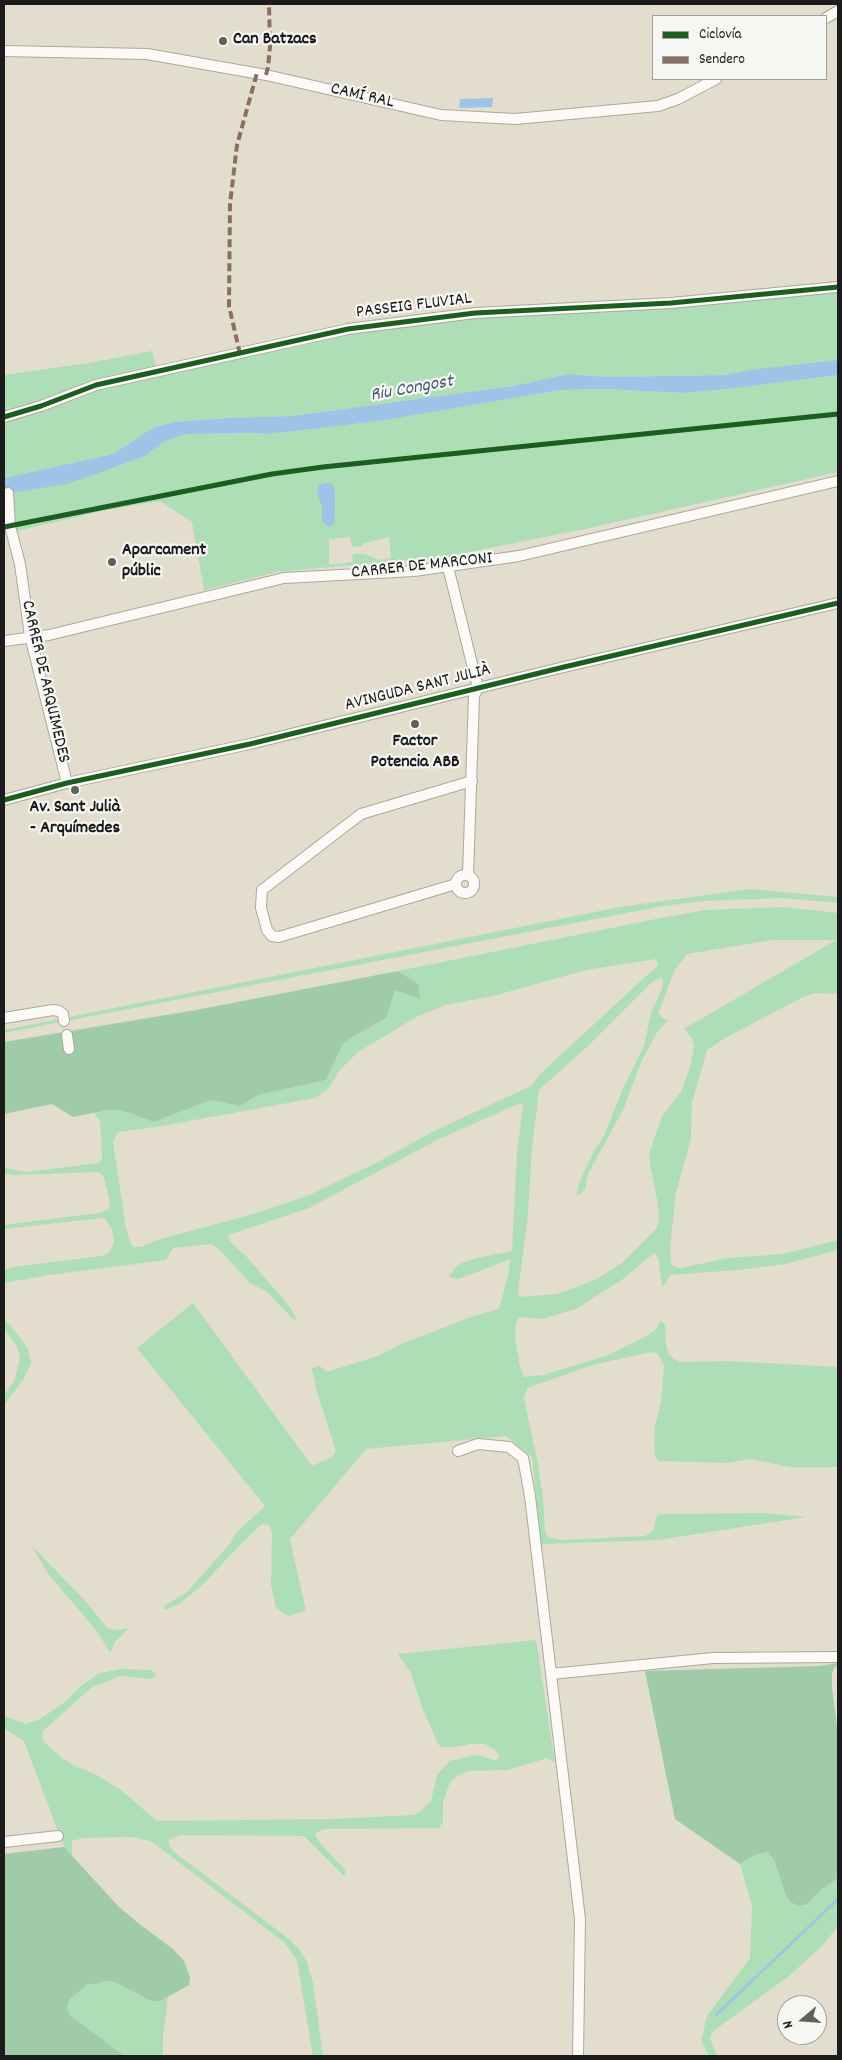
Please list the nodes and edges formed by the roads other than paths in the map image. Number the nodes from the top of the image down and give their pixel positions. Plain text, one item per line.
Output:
1 (4, 52) edge
2 (714, 80) edge
3 (838, 287) edge
4 (4, 417) edge
5 (838, 481) edge
6 (8, 493) dead end
7 (448, 567) junction
8 (838, 603) edge
9 (30, 636) junction
10 (4, 641) edge
11 (478, 688) junction
12 (472, 781) junction
13 (68, 783) junction
14 (4, 800) edge
15 (468, 876) junction
16 (456, 884) junction
17 (4, 1018) edge
18 (64, 1022) dead end
19 (67, 1035) dead end
20 (69, 1049) dead end
21 (458, 1451) dead end
22 (838, 1657) edge
23 (551, 1674) junction
24 (58, 1836) dead end
25 (4, 1842) edge
26 (578, 2056) edge

1 - 2 street, CAMÍ RAL
3 - 4 street, PASSEIG FLUVIAL
5 - 7 street, CARRER DE MARCONI
6 - 9 street, CARRER DE ARQUIMEDES
7 - 9 street, CARRER DE MARCONI
7 - 11 street
8 - 11 street, AVINGUDA SANT JULIÀ
9 - 10 street, CARRER DE MARCONI
9 - 13 street, CARRER DE ARQUIMEDES
11 - 12 street
11 - 13 street, AVINGUDA SANT JULIÀ
12 - 15 street
12 - 16 street
13 - 14 street, AVINGUDA SANT JULIÀ
15 - 16 street
15 - 16 street
17 - 18 street
19 - 20 street
21 - 23 street
22 - 23 street
23 - 26 street
24 - 25 street

